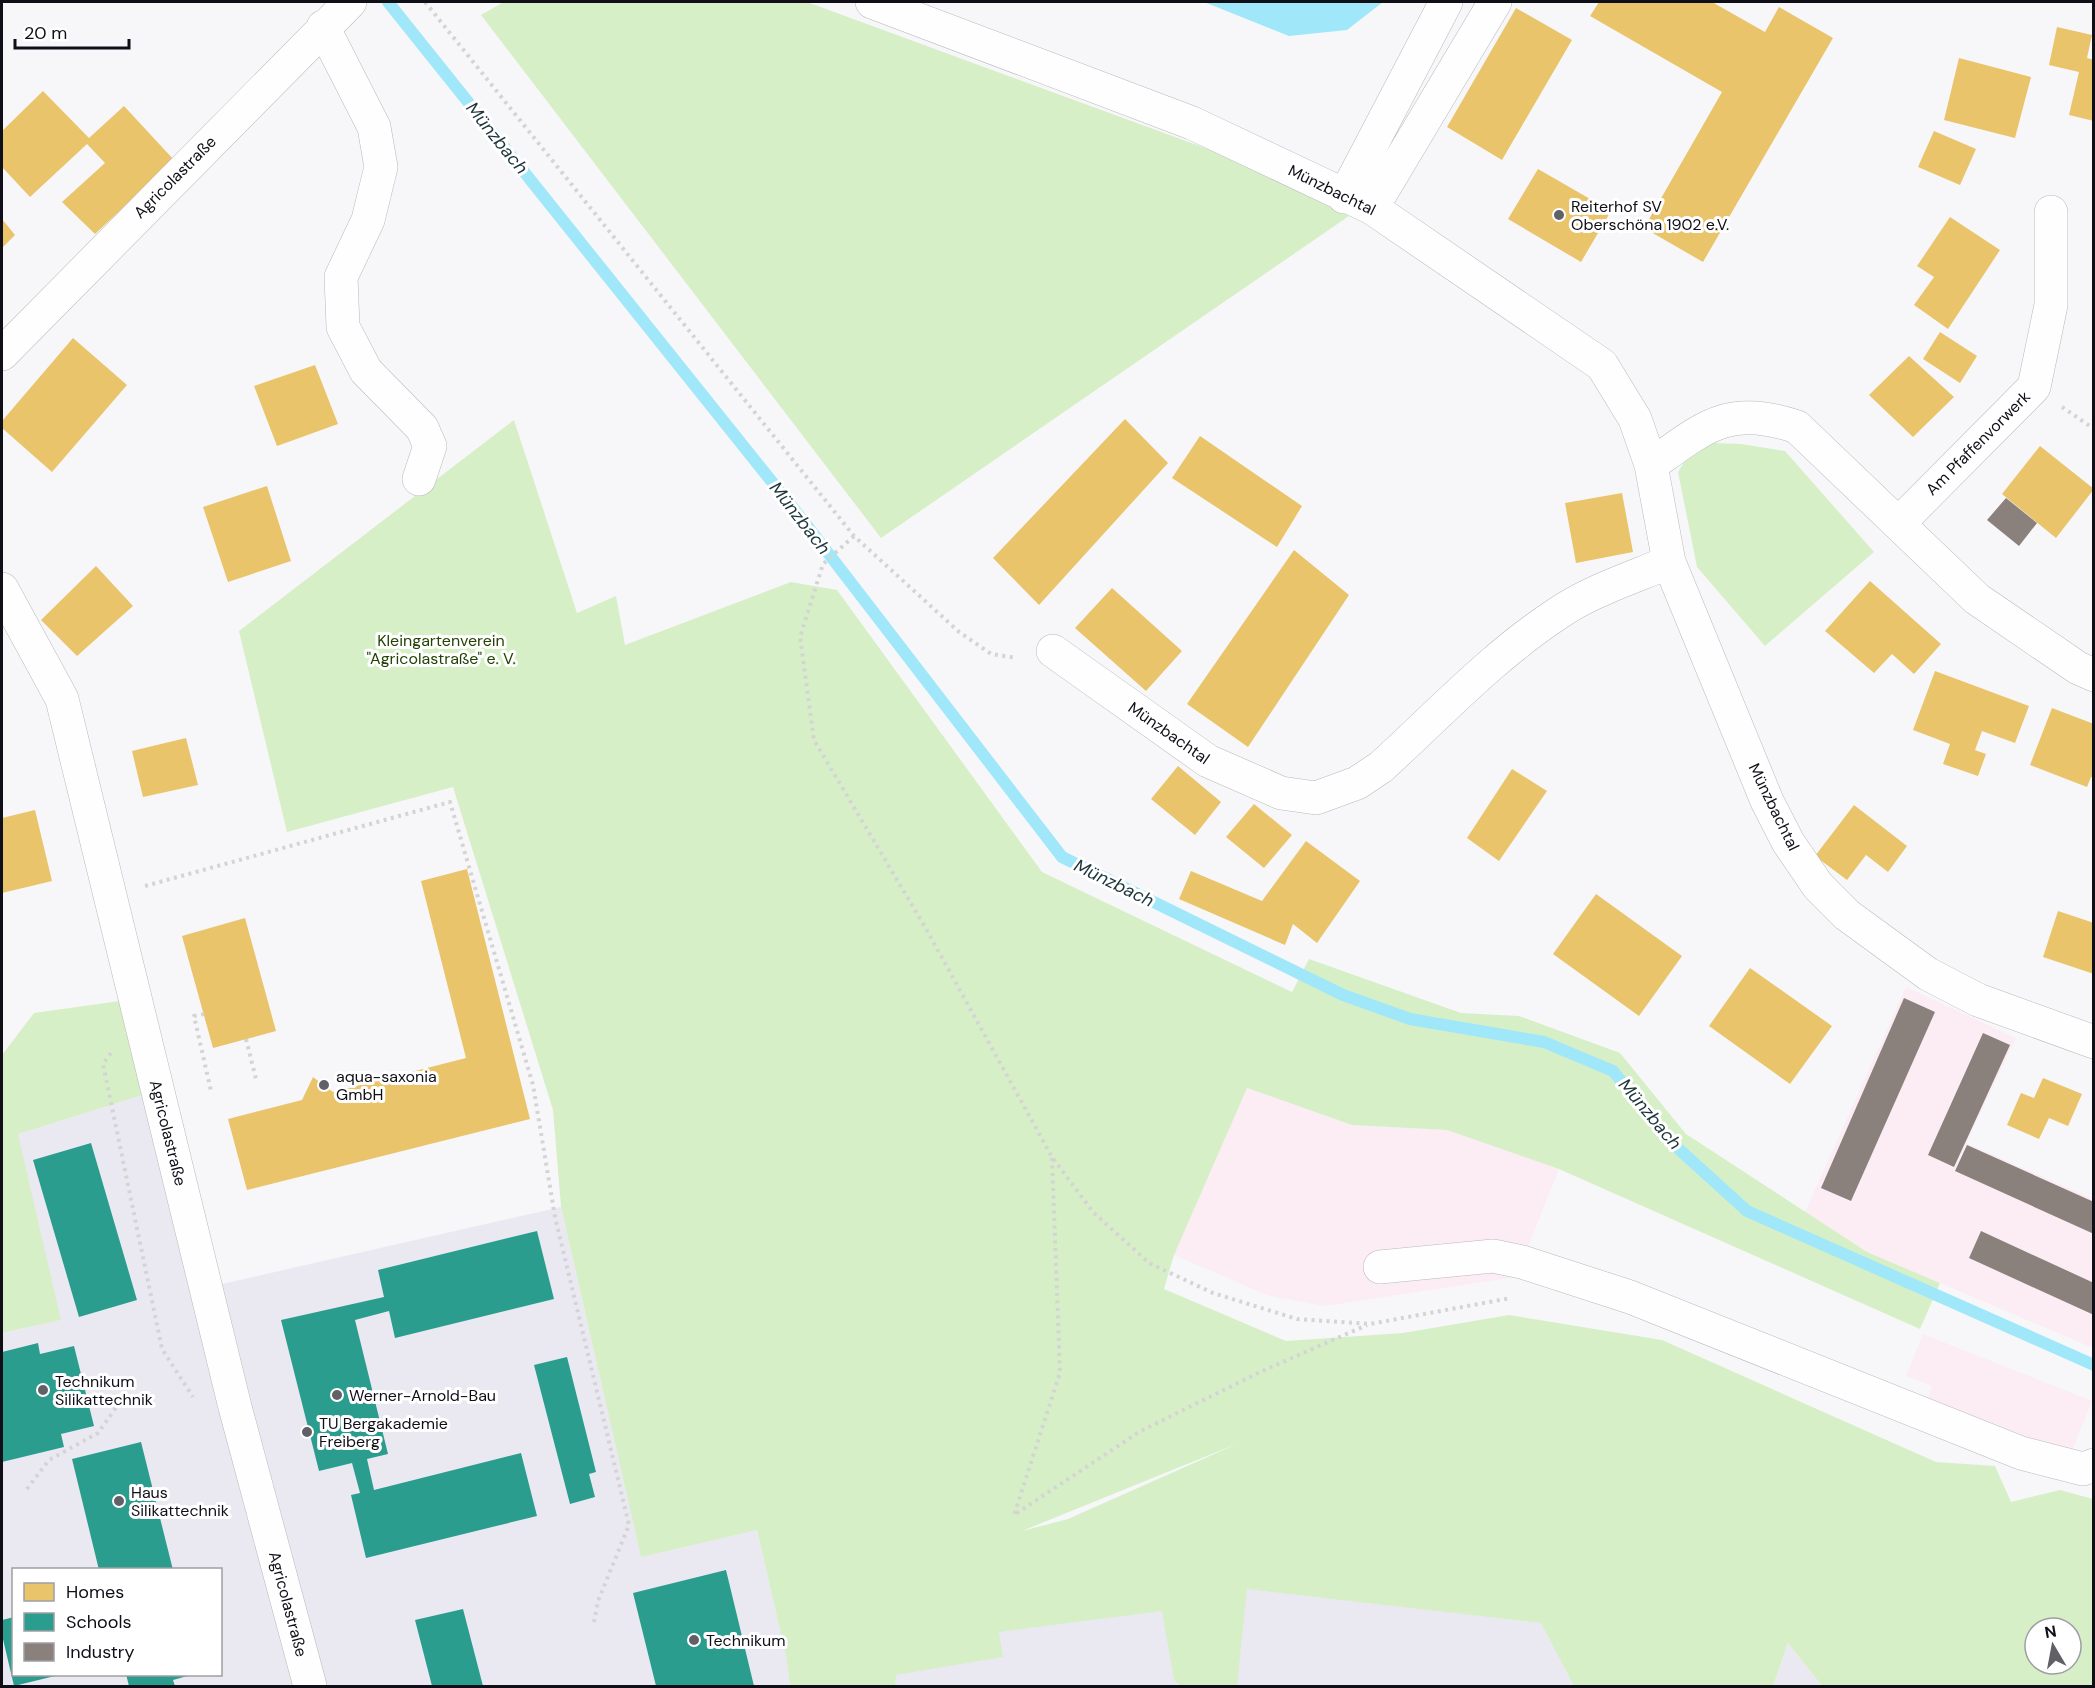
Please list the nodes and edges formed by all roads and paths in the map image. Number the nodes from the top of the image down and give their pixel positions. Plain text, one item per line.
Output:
1 (350, 2) edge
2 (425, 2) edge
3 (872, 2) edge
4 (1446, 2) edge
5 (1495, 2) edge
6 (323, 27) junction
7 (1358, 202) junction
8 (2051, 212) dead end
9 (2, 354) edge
10 (1651, 465) junction
11 (419, 479) dead end
12 (1899, 523) junction
13 (854, 536) junction
14 (1669, 562) junction
15 (2, 589) edge
16 (1053, 651) joint
17 (2094, 675) edge
18 (110, 896) junction
19 (138, 1009) junction
20 (204, 1014) dead end
21 (246, 1039) dead end
22 (2094, 1042) edge
23 (256, 1079) dead end
24 (211, 1091) dead end
25 (1052, 1157) junction
26 (1380, 1267) dead end
27 (1518, 1297) dead end
28 (1370, 1324) junction
29 (122, 1399) dead end
30 (198, 1404) dead end
31 (2094, 1465) edge
32 (27, 1489) dead end
33 (594, 1622) dead end
34 (310, 1686) edge

1 - 6 street, Agricolastraße
2 - 13 path
3 - 7 street, Münzbachtal
4 - 7 street
5 - 7 street
6 - 9 street, Agricolastraße
6 - 11 street
7 - 10 street, Münzbachtal
8 - 12 street, Am Pfaffenvorwerk
10 - 12 street
10 - 14 street, Münzbachtal
12 - 17 street
13 - 16 path
13 - 25 path
14 - 16 street, Münzbachtal
14 - 22 street, Münzbachtal
15 - 18 street, Agricolastraße
18 - 19 street, Agricolastraße
18 - 33 path
19 - 30 path
19 - 34 street, Agricolastraße
20 - 24 path
21 - 23 path
25 - 28 path
25 - 28 path
26 - 31 street
27 - 28 path
29 - 32 path

